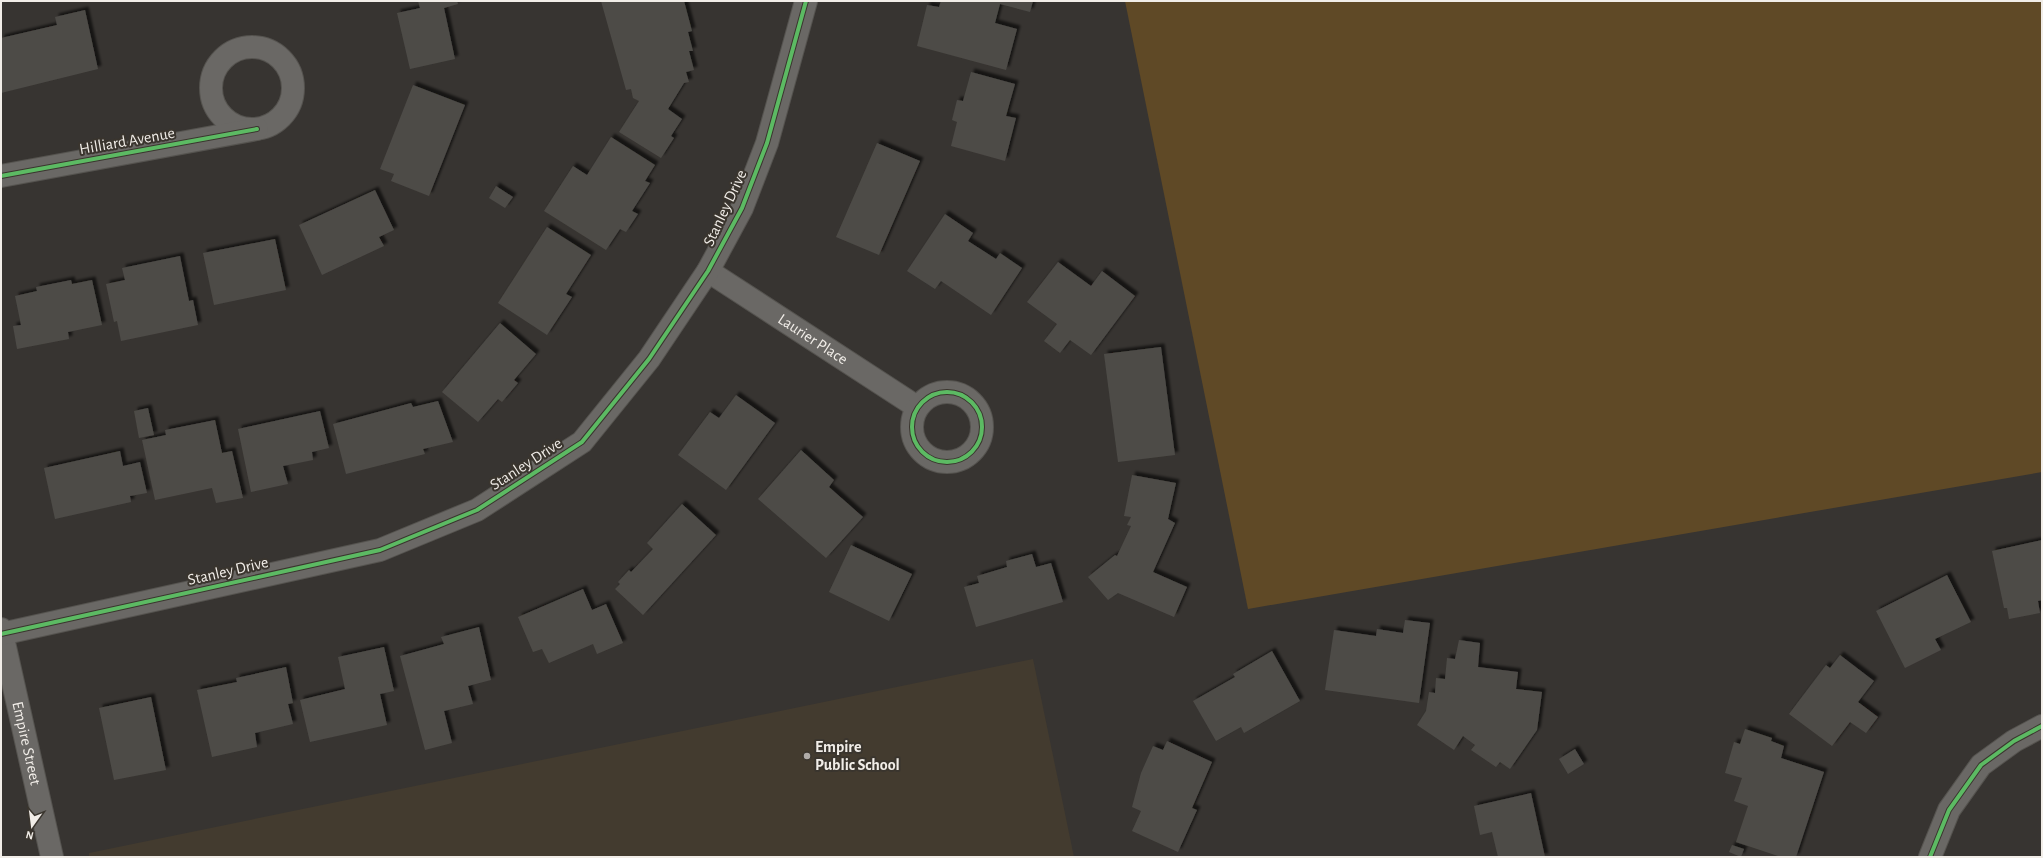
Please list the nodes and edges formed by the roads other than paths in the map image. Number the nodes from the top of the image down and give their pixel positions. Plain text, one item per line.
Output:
1 (806, 1) edge
2 (257, 129) dead end
3 (1, 176) edge
4 (708, 271) junction
5 (917, 407) dead end
6 (1, 632) edge
7 (2042, 726) edge
8 (52, 857) edge
9 (1930, 857) edge

1 - 4 street, Stanley Drive
2 - 3 street, Hilliard Avenue
4 - 5 street, Laurier Place
4 - 6 street, Stanley Drive
6 - 8 street, Empire Street
7 - 9 street

